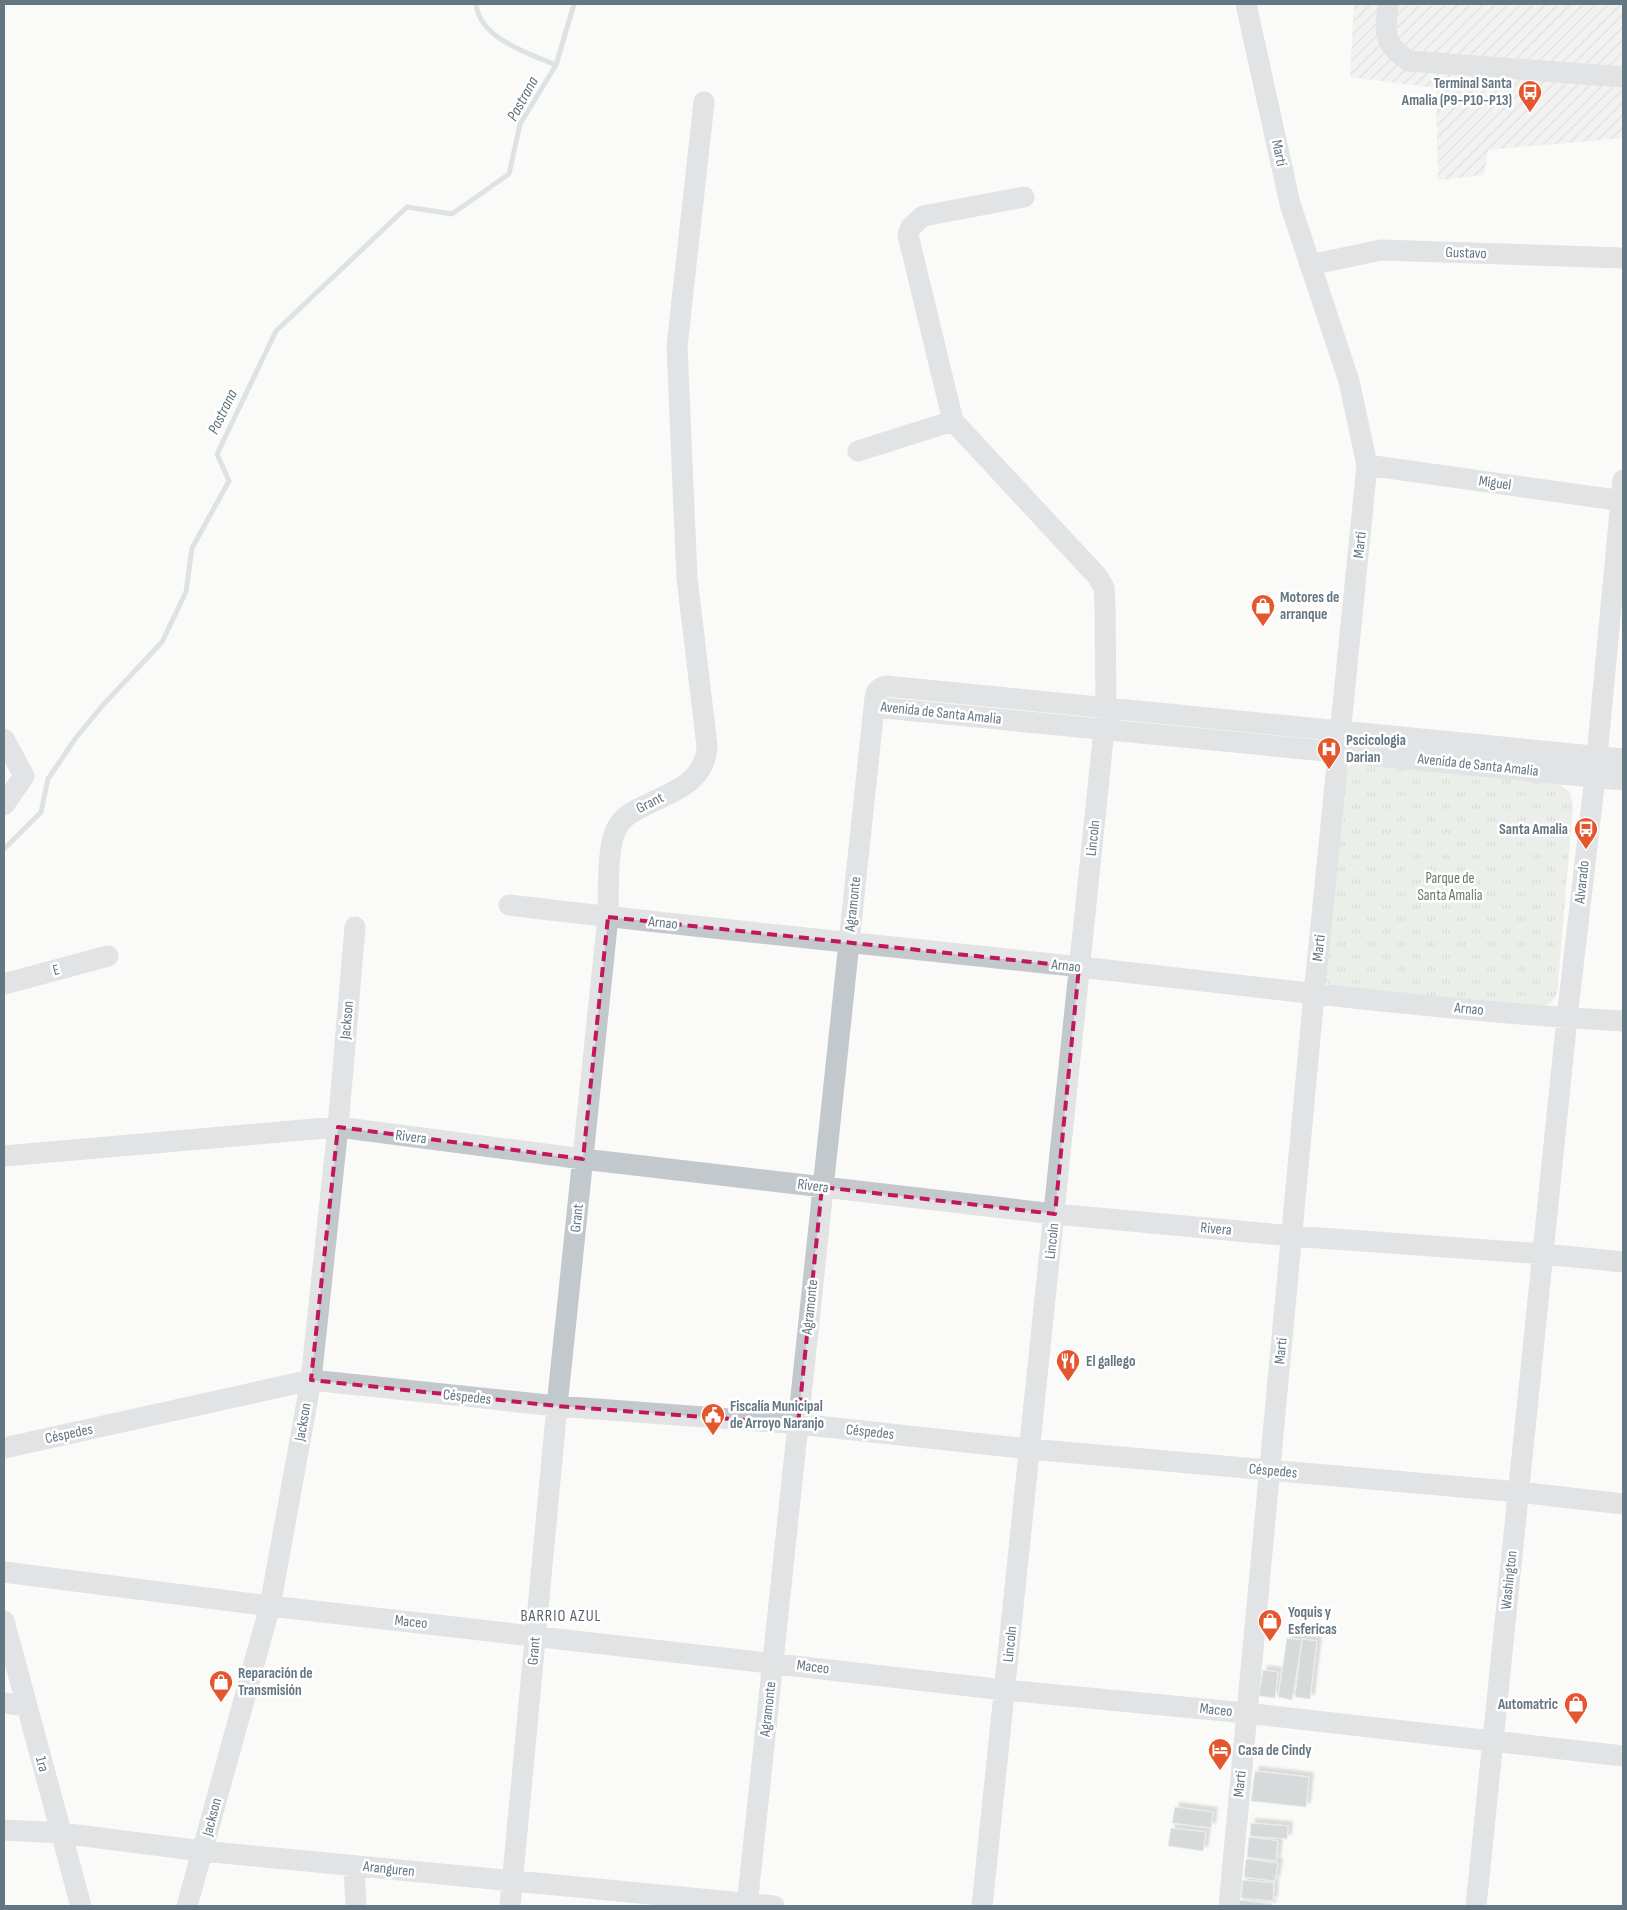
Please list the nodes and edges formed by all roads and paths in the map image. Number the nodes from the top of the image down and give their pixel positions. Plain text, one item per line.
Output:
1 (1246, 4) edge
2 (1388, 4) edge
3 (1623, 77) edge
4 (704, 102) dead end
5 (1024, 197) dead end
6 (1623, 258) edge
7 (1310, 265) junction
8 (953, 421) junction
9 (858, 451) dead end
10 (1367, 465) junction
11 (1622, 494) edge
12 (874, 707) junction
13 (1106, 708) junction
14 (1104, 730) junction
15 (4, 739) edge
16 (1341, 741) junction
17 (1623, 759) edge
18 (1596, 767) junction
19 (1623, 780) edge
20 (4, 805) edge
21 (509, 905) dead end
22 (608, 917) junction
23 (355, 927) dead end
24 (849, 943) junction
25 (108, 956) dead end
26 (1079, 967) junction
27 (4, 984) edge
28 (1314, 995) junction
29 (1567, 1018) junction
30 (1623, 1021) edge
31 (338, 1127) junction
32 (4, 1156) edge
33 (583, 1159) junction
34 (822, 1187) junction
35 (1055, 1214) junction
36 (1292, 1236) junction
37 (1544, 1254) junction
38 (1623, 1262) edge
39 (310, 1380) junction
40 (557, 1406) junction
41 (798, 1424) junction
42 (4, 1448) edge
43 (1029, 1449) junction
44 (1270, 1471) junction
45 (1519, 1492) junction
46 (1623, 1504) edge
47 (4, 1572) edge
48 (270, 1606) junction
49 (4, 1621) edge
50 (535, 1636) junction
51 (773, 1662) junction
52 (1005, 1690) junction
53 (4, 1703) edge
54 (27, 1706) junction
55 (1246, 1713) junction
56 (1492, 1741) junction
57 (1623, 1756) edge
58 (4, 1830) edge
59 (61, 1833) junction
60 (202, 1851) junction
61 (354, 1866) junction
62 (513, 1881) junction
63 (747, 1905) edge
64 (81, 1906) edge
65 (187, 1906) edge
66 (356, 1906) edge
67 (510, 1906) edge
68 (774, 1906) edge
69 (982, 1906) edge
70 (1229, 1906) edge
71 (1476, 1906) edge

1 - 7 street, Martí
2 - 3 street
4 - 22 street, Grant
5 - 8 street
6 - 7 street, Gustavo
7 - 10 street, Martí
8 - 9 street
8 - 13 street, Lincoln
10 - 11 street, Miguel
10 - 16 street, Martí
11 - 18 street, Alvarado
12 - 13 street, Avenida de Santa Amalia
12 - 14 street, Avenida de Santa Amalia
12 - 24 street, Agramonte
13 - 14 street, Lincoln
13 - 16 street, Avenida de Santa Amalia
14 - 16 street, Avenida de Santa Amalia
14 - 26 street, Lincoln
15 - 20 street
16 - 18 street, Avenida de Santa Amalia
16 - 28 street, Martí
17 - 18 street, Avenida de Santa Amalia
18 - 19 street, Avenida de Santa Amalia
18 - 29 street, Alvarado
21 - 22 street, Arnao
22 - 24 street, Arnao
22 - 33 street, Grant
23 - 31 street, Jackson
24 - 26 street, Arnao
24 - 34 street, Agramonte
25 - 27 street, E
26 - 28 street, Arnao
26 - 35 street, Lincoln
28 - 29 street, Arnao
28 - 36 street, Martí
29 - 30 street, Arnao
29 - 37 street, Alvarado
31 - 32 street, Rivera
31 - 33 street, Rivera
31 - 39 street, Jackson
33 - 34 street, Rivera
33 - 40 street, Grant
34 - 35 street, Rivera
34 - 41 street, Agramonte
35 - 36 street, Rivera
35 - 43 street, Lincoln
36 - 37 street, Rivera
36 - 44 street, Martí
37 - 38 street, Rivera
37 - 45 street, Washington
39 - 40 street, Céspedes
39 - 42 street, Céspedes
39 - 48 street, Jackson
40 - 41 street, Céspedes
40 - 50 street, Grant
41 - 43 street, Céspedes
41 - 51 street, Agramonte
43 - 44 street, Céspedes
43 - 52 street, Lincoln
44 - 45 street, Céspedes
44 - 55 street, Martí
45 - 46 street, Céspedes
45 - 56 street, Washington
47 - 48 street, Maceo
48 - 50 street, Maceo
48 - 60 street, Jackson
49 - 54 street, 1ra
50 - 51 street, Maceo
50 - 62 street, Grant
51 - 52 street, Maceo
51 - 63 street, Agramonte
52 - 55 street, Maceo
52 - 69 street, Lincoln
53 - 54 street
54 - 59 street, 1ra
55 - 56 street, Maceo
55 - 70 street, Martí
56 - 57 street, Maceo
56 - 71 street, Washington
58 - 59 street, Aranguren
59 - 60 street, Aranguren
59 - 64 street, 1ra
60 - 61 street, Aranguren
60 - 65 street, Jackson
61 - 62 street, Aranguren
61 - 66 street
62 - 63 street, Aranguren
62 - 67 street, Grant
63 - 68 street, Aranguren

